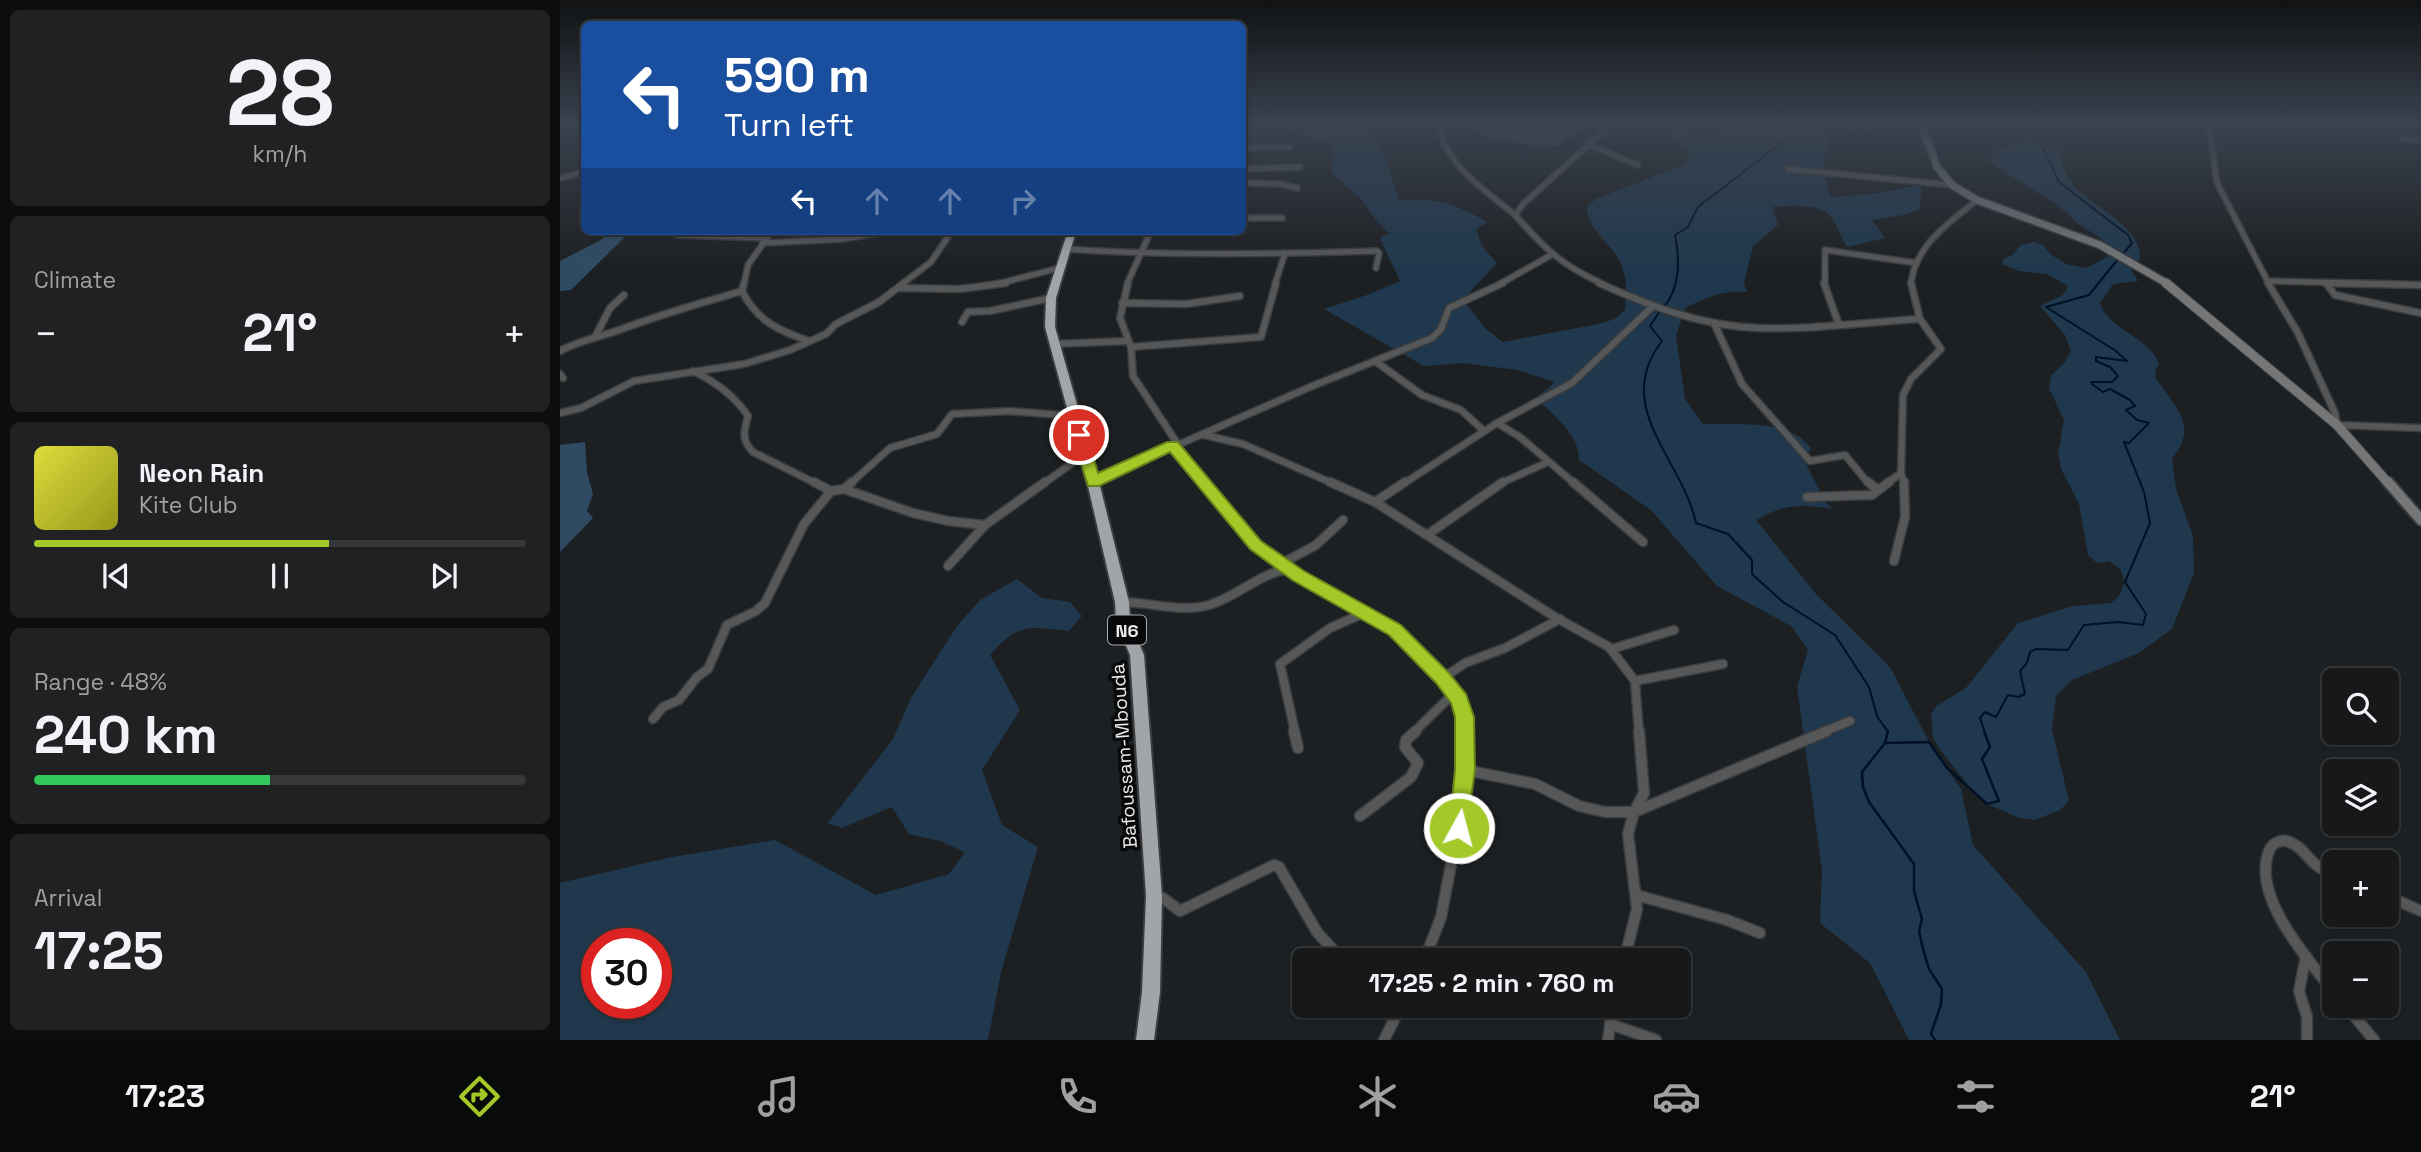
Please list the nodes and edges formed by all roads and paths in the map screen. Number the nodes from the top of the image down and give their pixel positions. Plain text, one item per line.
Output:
1 (1467, 172) edge
2 (1558, 172) edge
3 (1814, 172) edge
4 (1942, 172) edge
5 (2213, 172) edge
6 (581, 173) edge
7 (560, 177) edge
8 (1246, 183) edge
9 (1952, 185) junction
10 (1297, 188) dead end
11 (1977, 200) junction
12 (1515, 215) junction
13 (1246, 218) edge
14 (1282, 218) dead end
15 (677, 235) dead end
16 (768, 235) edge
17 (867, 235) edge
18 (949, 235) edge
19 (1071, 235) edge
20 (1149, 235) edge
21 (763, 240) junction
22 (1066, 249) junction
23 (1285, 253) junction
24 (1141, 254) junction
25 (1551, 255) junction
26 (1917, 262) junction
27 (1059, 268) junction
28 (1376, 268) dead end
29 (2267, 281) junction
30 (2326, 283) junction
31 (2421, 285) edge
32 (897, 288) junction
33 (742, 291) junction
34 (624, 295) dead end
35 (1240, 296) dead end
36 (1051, 298) junction
37 (1122, 303) junction
38 (1652, 307) junction
39 (2421, 313) edge
40 (1920, 319) junction
41 (962, 322) dead end
42 (1714, 323) junction
43 (1839, 325) junction
44 (596, 337) junction
45 (809, 341) junction
46 (1053, 344) junction
47 (1130, 344) junction
48 (560, 351) edge
49 (1375, 361) junction
50 (693, 371) junction
51 (560, 413) edge
52 (1074, 416) junction
53 (1497, 423) junction
54 (2337, 425) junction
55 (2421, 428) edge
56 (1484, 431) junction
57 (1204, 435) junction
58 (1175, 444) junction
59 (1085, 454) junction
60 (1548, 462) junction
61 (1901, 473) junction
62 (1093, 482) junction
63 (844, 489) junction
64 (1877, 489) junction
65 (831, 491) junction
66 (1807, 496) dead end
67 (1375, 502) junction
68 (1343, 520) dead end
69 (2421, 520) edge
70 (985, 525) junction
71 (1427, 535) junction
72 (1643, 542) dead end
73 (1894, 561) dead end
74 (948, 566) dead end
75 (1284, 567) junction
76 (1122, 602) junction
77 (1364, 613) junction
78 (1560, 620) junction
79 (1674, 630) dead end
80 (1612, 649) junction
81 (1723, 664) dead end
82 (1443, 678) junction
83 (1634, 681) junction
84 (1454, 694) junction
85 (653, 719) dead end
86 (1850, 720) dead end
87 (1298, 748) dead end
88 (1465, 770) junction
89 (1634, 812) junction
90 (1360, 816) dead end
91 (2322, 869) edge
92 (1636, 895) junction
93 (1155, 898) junction
94 (2399, 901) edge
95 (2421, 911) edge
96 (1760, 933) dead end
97 (1331, 948) edge
98 (1429, 948) edge
99 (1627, 948) edge
100 (2306, 956) junction
101 (2322, 977) edge
102 (1394, 1018) edge
103 (1611, 1018) edge
104 (2356, 1018) edge
105 (1610, 1024) junction
106 (1144, 1040) edge
107 (1384, 1040) edge
108 (1608, 1040) edge
109 (1656, 1040) edge
110 (2307, 1040) edge
111 (2374, 1040) edge

1 - 12 street
2 - 12 street
3 - 9 street
4 - 9 street
5 - 29 street
6 - 7 street
8 - 10 street
9 - 11 street
11 - 26 street
11 - 54 street
12 - 25 street
13 - 14 street
15 - 21 street
16 - 21 street
17 - 21 street
18 - 32 street
19 - 22 highway, Bafoussam-Mbouda / N6
20 - 24 street
21 - 33 street
22 - 24 street
22 - 27 highway, Bafoussam-Mbouda / N6
23 - 24 street
23 - 28 street
23 - 47 street
24 - 37 street
25 - 38 street
25 - 49 street
26 - 40 street
26 - 43 street
27 - 32 street
27 - 36 highway, Bafoussam-Mbouda / N6
29 - 30 street
29 - 54 street
30 - 31 street
30 - 39 street
32 - 45 street
33 - 44 street
33 - 45 street
34 - 44 street
35 - 37 street
36 - 41 street
36 - 46 highway, Bafoussam-Mbouda / N6
37 - 47 street
38 - 42 street
38 - 53 street
40 - 43 street
40 - 61 street
42 - 43 street
42 - 64 street
44 - 48 street
45 - 50 street
46 - 47 street
46 - 52 highway, Bafoussam-Mbouda / N6
47 - 58 street
49 - 56 street
49 - 57 street
50 - 51 street
50 - 65 street
52 - 59 highway, Bafoussam-Mbouda / N6
52 - 63 street
53 - 56 street
53 - 60 street
54 - 55 street
54 - 69 street
56 - 67 street
57 - 58 street
57 - 67 street
58 - 62 street
58 - 75 street
59 - 62 highway, Bafoussam-Mbouda / N6
59 - 70 street
60 - 71 street
60 - 72 street
61 - 64 street
61 - 73 street
62 - 76 highway, Bafoussam-Mbouda / N6
63 - 65 street
63 - 70 street
64 - 66 street
65 - 85 street
67 - 71 street
68 - 75 street
70 - 74 street
71 - 78 street
75 - 76 street
75 - 77 street
76 - 93 highway, Bafoussam-Mbouda / N6
77 - 82 street
77 - 87 street
78 - 80 street
78 - 82 street
79 - 80 street
80 - 83 street
81 - 83 street
82 - 84 street
83 - 89 street
84 - 88 street
84 - 90 street
86 - 89 street
88 - 89 street
88 - 98 street
89 - 92 street
91 - 100 street
92 - 96 street
92 - 99 street
93 - 97 street
93 - 106 highway, Bafoussam-Mbouda / N6
94 - 95 street
100 - 101 street
100 - 110 street
102 - 107 street
103 - 105 street
104 - 111 street
105 - 108 street
105 - 109 street

